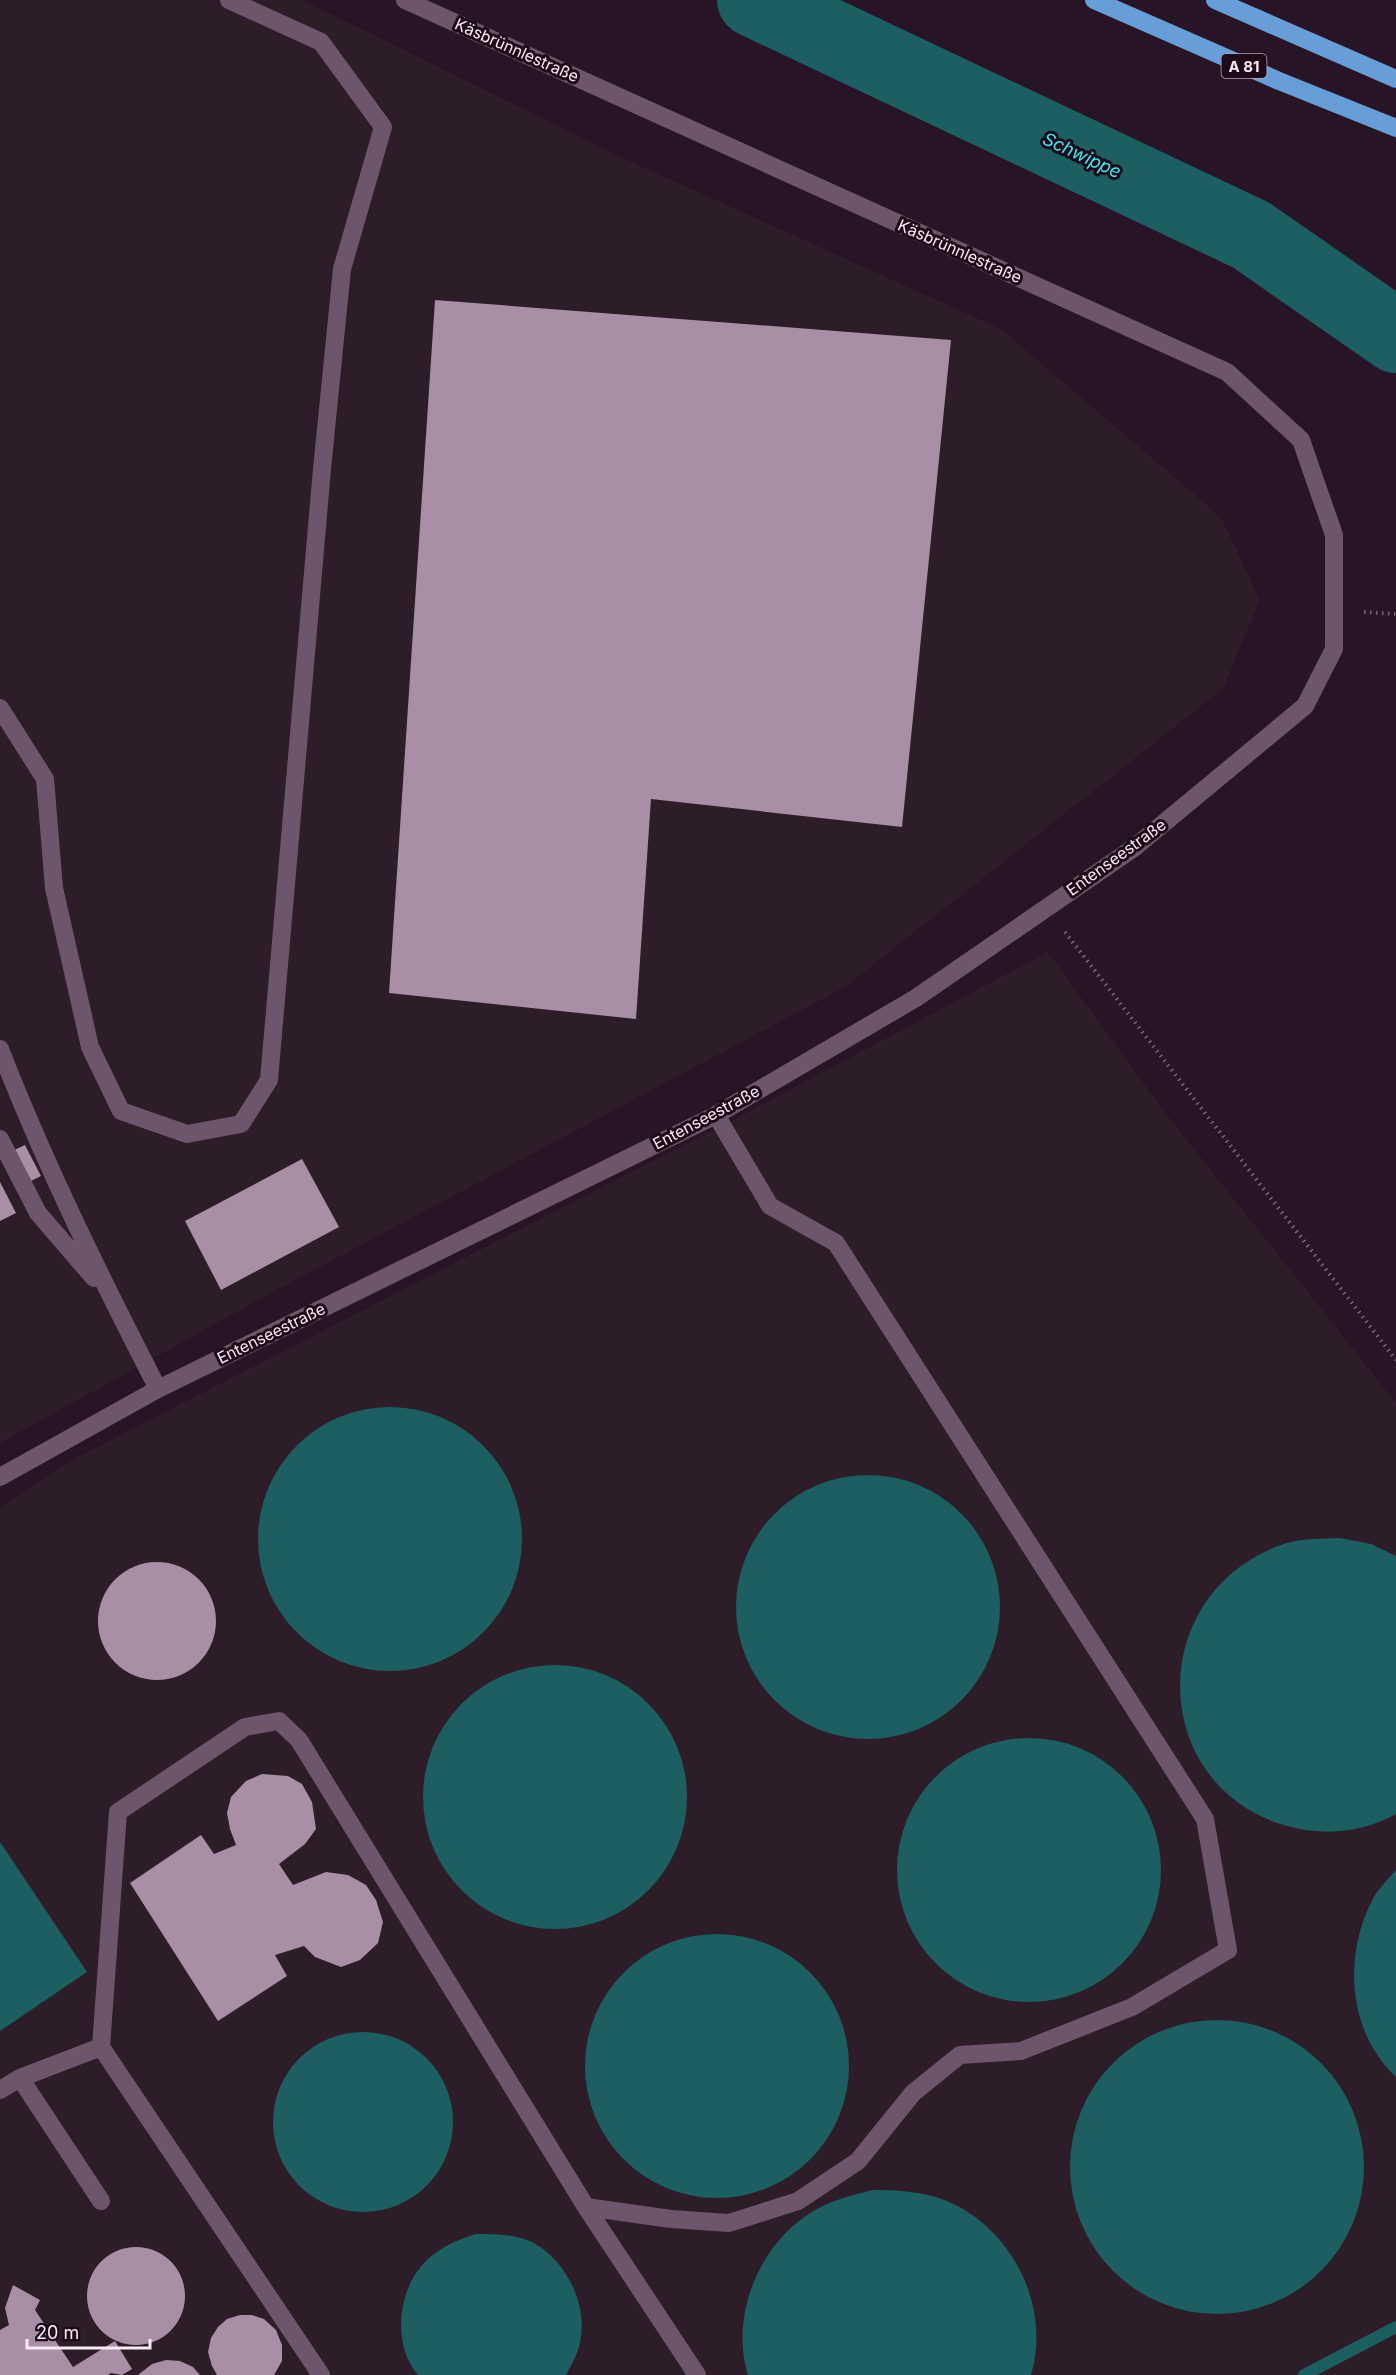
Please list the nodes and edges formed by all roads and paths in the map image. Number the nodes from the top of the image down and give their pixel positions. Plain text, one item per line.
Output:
1 (229, 0) edge
2 (405, 0) edge
3 (1094, 0) edge
4 (1215, 0) edge
5 (1396, 79) edge
6 (1396, 128) edge
7 (1360, 611) dead end
8 (1396, 614) edge
9 (1334, 649) joint
10 (0, 708) edge
11 (1046, 908) junction
12 (0, 1049) edge
13 (716, 1115) junction
14 (0, 1139) edge
15 (109, 1295) junction
16 (1396, 1360) edge
17 (158, 1389) junction
18 (0, 1476) edge
19 (101, 2047) junction
20 (20, 2078) junction
21 (0, 2090) edge
22 (101, 2201) dead end
23 (586, 2207) junction
24 (321, 2375) edge
25 (697, 2375) edge

1 - 10 street
2 - 9 street, Käsbrünnlestraße
3 - 6 highway, A 81
4 - 5 highway
7 - 8 path
9 - 11 street, Entenseestraße
11 - 13 street, Entenseestraße
11 - 16 path
12 - 15 street
13 - 17 street, Entenseestraße
13 - 23 street
14 - 15 street
15 - 17 street
17 - 18 street, Entenseestraße
19 - 20 street
19 - 23 street
19 - 24 street
20 - 21 street
20 - 22 street
23 - 25 street

